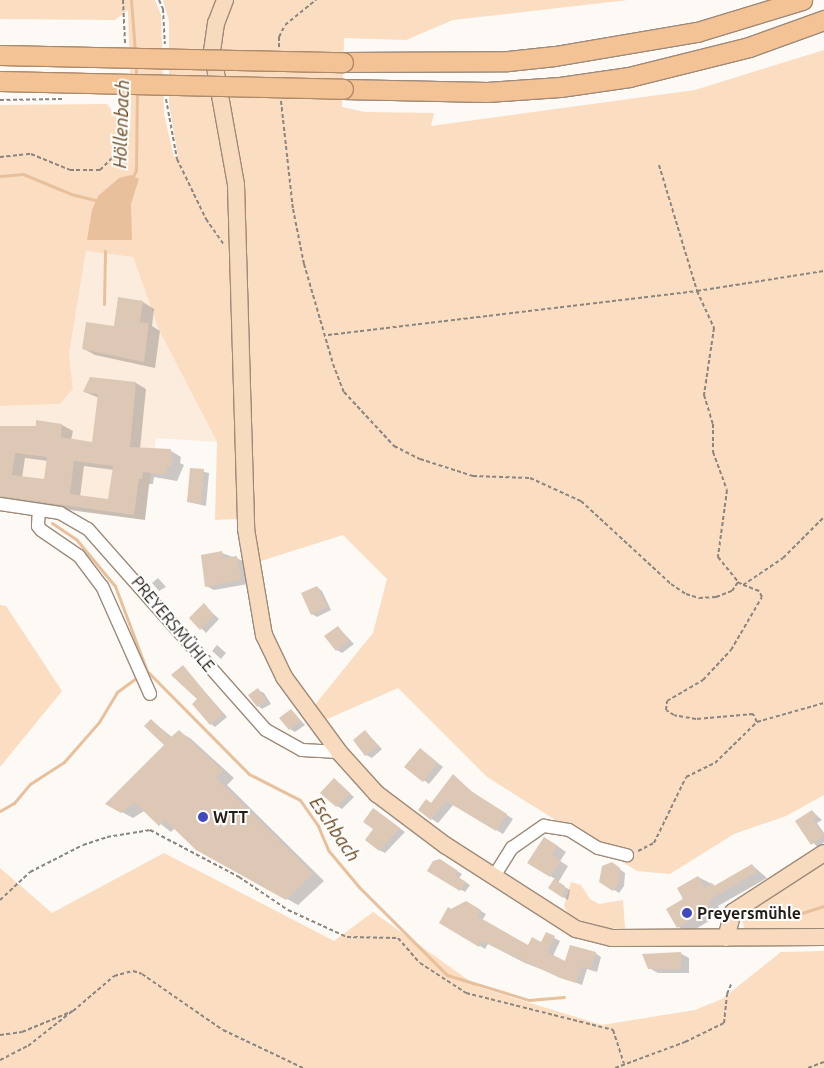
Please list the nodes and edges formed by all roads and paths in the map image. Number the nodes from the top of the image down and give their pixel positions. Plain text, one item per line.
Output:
1 (123, 0) edge
2 (160, 0) edge
3 (225, 0) edge
4 (316, 0) edge
5 (802, 0) edge
6 (824, 20) edge
7 (125, 45) dead end
8 (165, 47) dead end
9 (0, 55) edge
10 (279, 57) dead end
11 (0, 81) edge
12 (166, 94) dead end
13 (280, 96) dead end
14 (128, 98) dead end
15 (0, 157) edge
16 (659, 164) dead end
17 (238, 263) junction
18 (824, 271) edge
19 (697, 291) junction
20 (327, 336) junction
21 (0, 504) edge
22 (39, 510) junction
23 (824, 517) edge
24 (738, 582) junction
25 (744, 585) junction
26 (150, 694) dead end
27 (824, 704) edge
28 (757, 722) junction
29 (339, 752) junction
30 (824, 853) edge
31 (627, 856) joint
32 (493, 878) junction
33 (0, 900) edge
34 (824, 937) edge
35 (726, 938) junction
36 (732, 982) dead end
37 (73, 1011) junction
38 (0, 1035) edge
39 (0, 1060) edge
40 (824, 1062) edge
41 (624, 1063) junction
42 (303, 1068) edge
43 (615, 1068) edge
44 (808, 1068) edge

1 - 7 path
2 - 8 path
3 - 17 main road
4 - 10 path
5 - 9 highway, bridge
6 - 11 highway, bridge
12 - 17 path
13 - 20 path
14 - 15 path
16 - 19 path
17 - 29 main road
18 - 19 path
19 - 20 path
19 - 24 path
20 - 24 path
21 - 22 street, PREYERSMÜHLE
22 - 26 street
22 - 29 street, PREYERSMÜHLE
23 - 25 path
24 - 25 path
25 - 28 path
27 - 28 path
28 - 31 path
29 - 32 main road
30 - 35 main road
31 - 32 street
32 - 35 main road
33 - 41 path
34 - 35 main road
36 - 41 path
37 - 38 path
37 - 39 path
37 - 42 path
40 - 44 path
41 - 43 path

